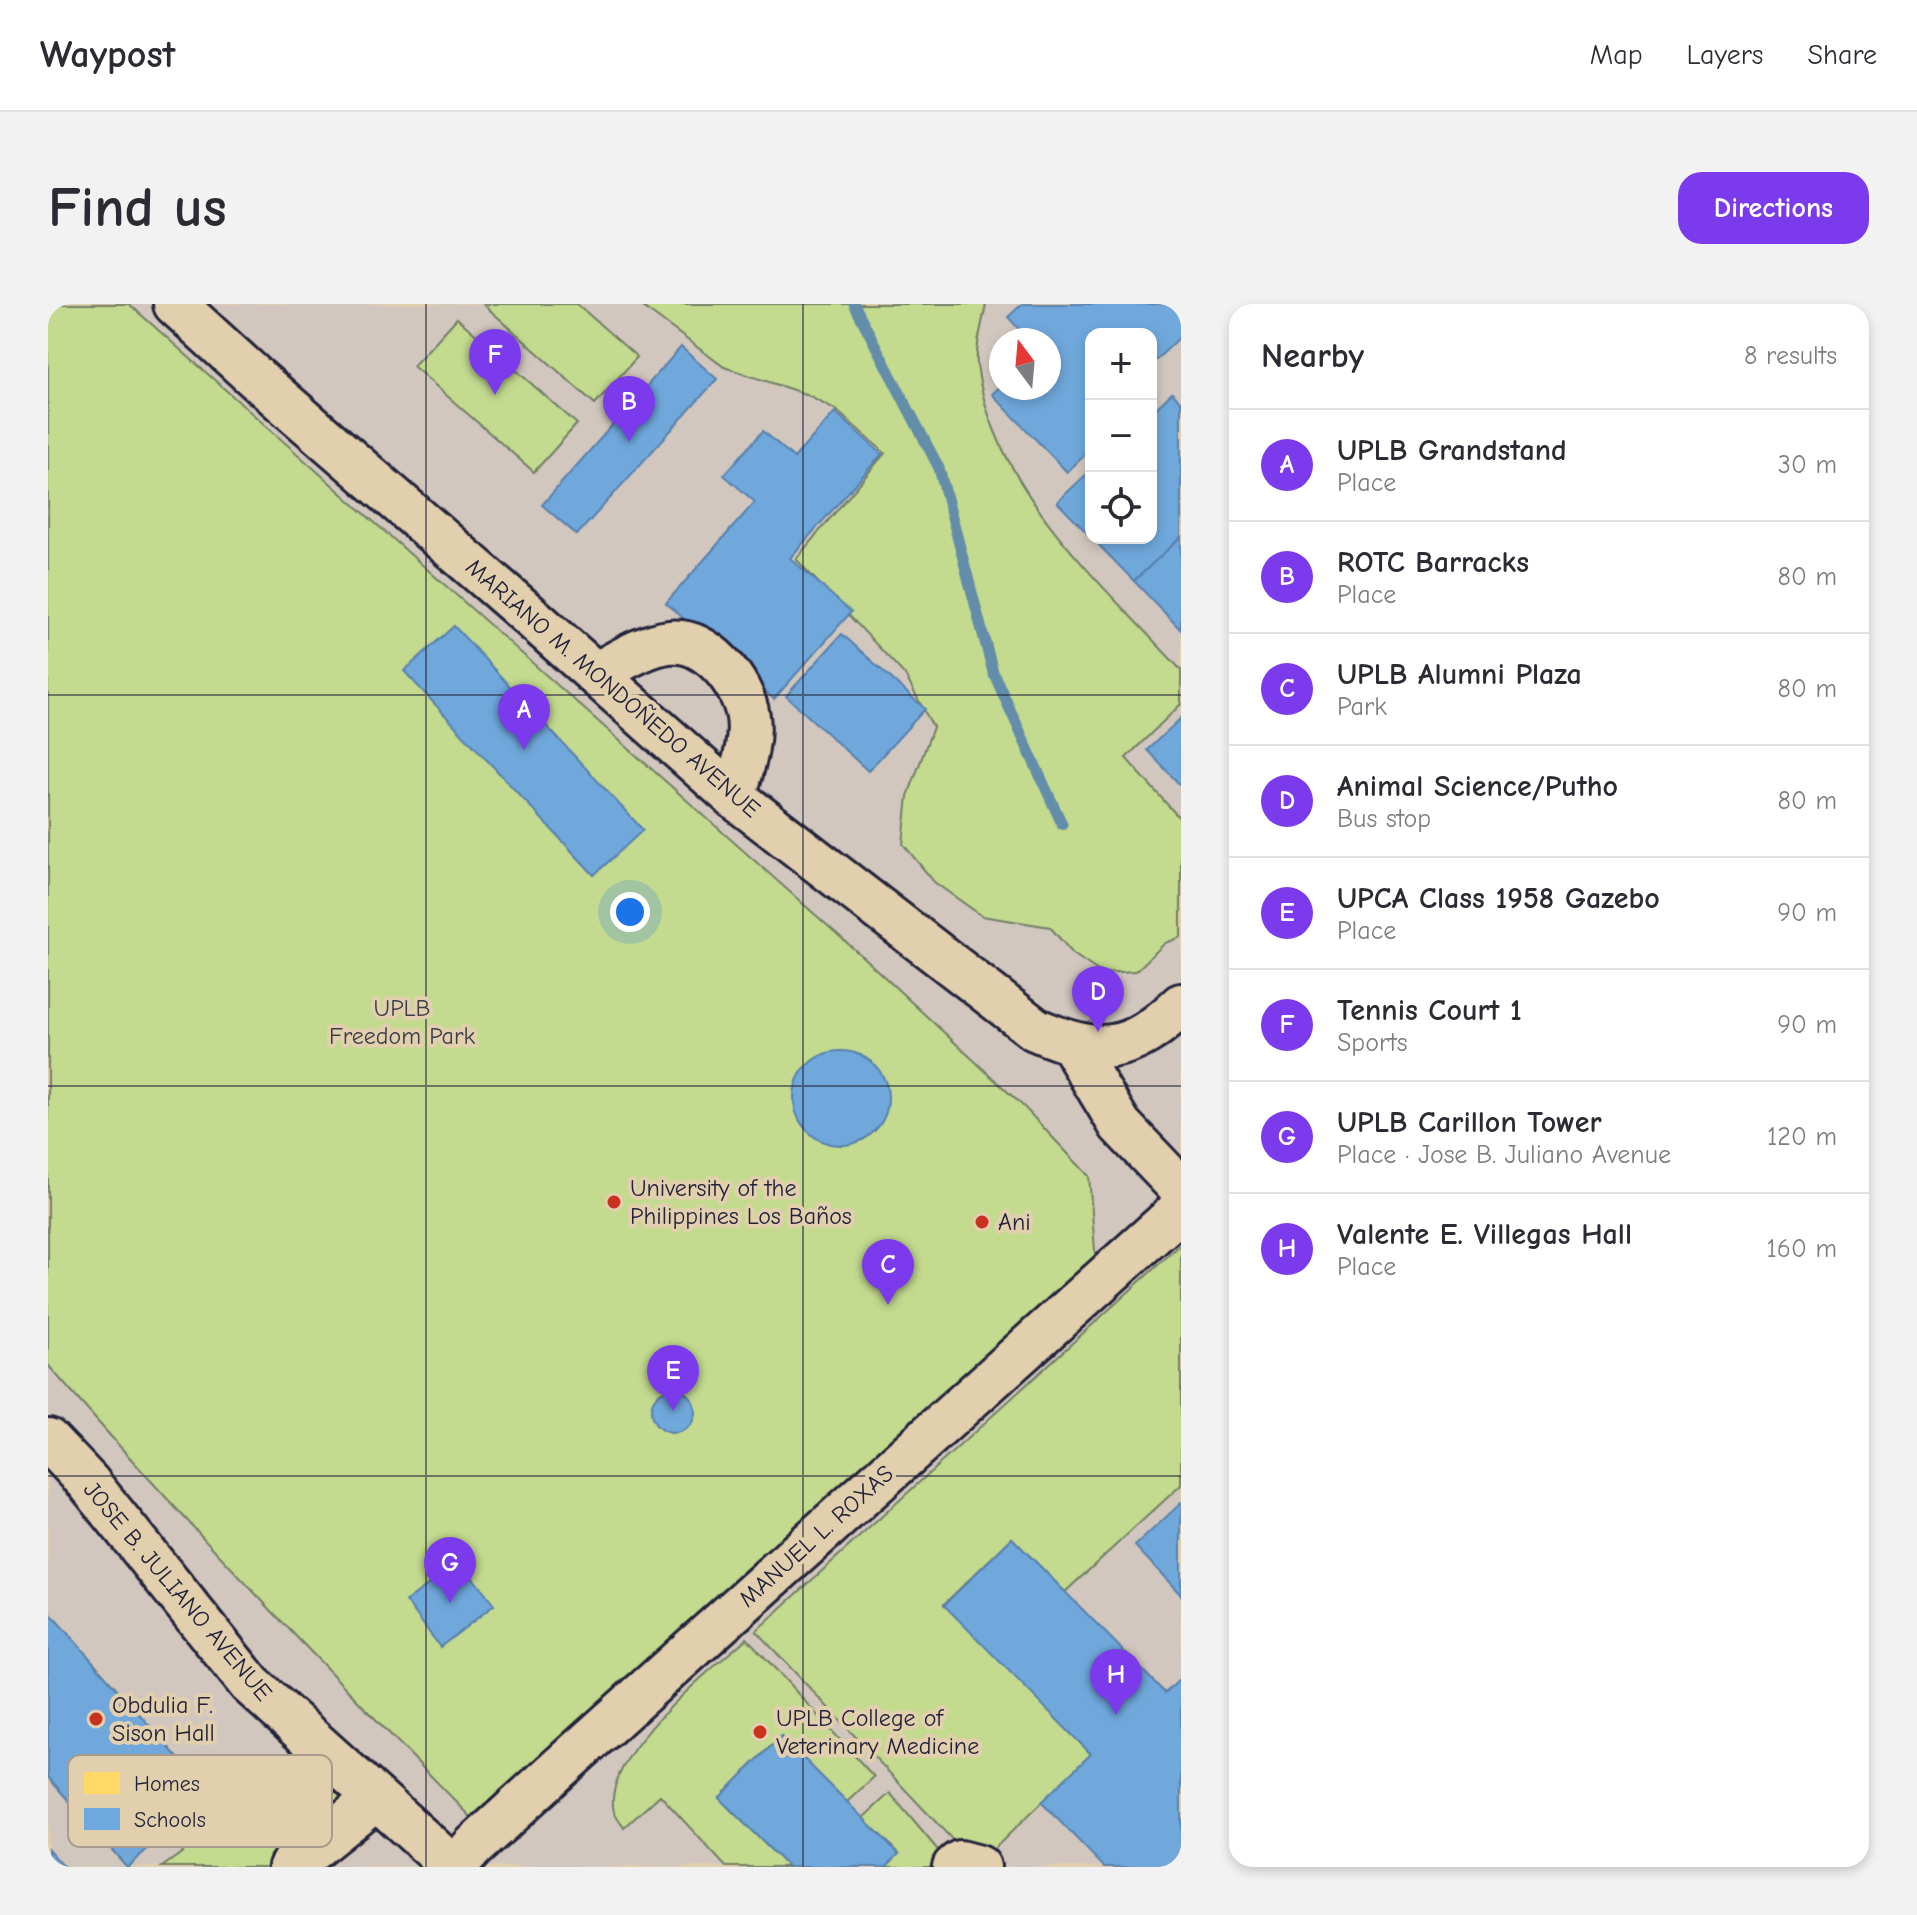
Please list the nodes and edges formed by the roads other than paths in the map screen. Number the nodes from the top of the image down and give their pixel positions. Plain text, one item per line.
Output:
1 (175, 304) edge
2 (595, 674) junction
3 (734, 797) junction
4 (1181, 1005) edge
5 (1090, 1046) junction
6 (1181, 1189) edge
7 (1181, 1209) edge
8 (48, 1440) edge
9 (327, 1755) edge
10 (332, 1759) edge
11 (375, 1799) junction
12 (332, 1833) edge
13 (315, 1847) edge
14 (290, 1867) edge
15 (454, 1867) edge
16 (954, 1867) edge
17 (979, 1867) edge

1 - 2 street, MARIANO M. MONDOÑEDO AVENUE
2 - 3 street, MARIANO M. MONDOÑEDO AVENUE
2 - 3 street
3 - 5 street, MARIANO M. MONDOÑEDO AVENUE
4 - 5 street
5 - 6 street
7 - 15 street, MANUEL L. ROXAS
8 - 9 street, JOSE B. JULIANO AVENUE
10 - 11 street, JOSE B. JULIANO AVENUE
11 - 12 street
11 - 15 street, JOSE B. JULIANO AVENUE
13 - 14 street
16 - 17 street

